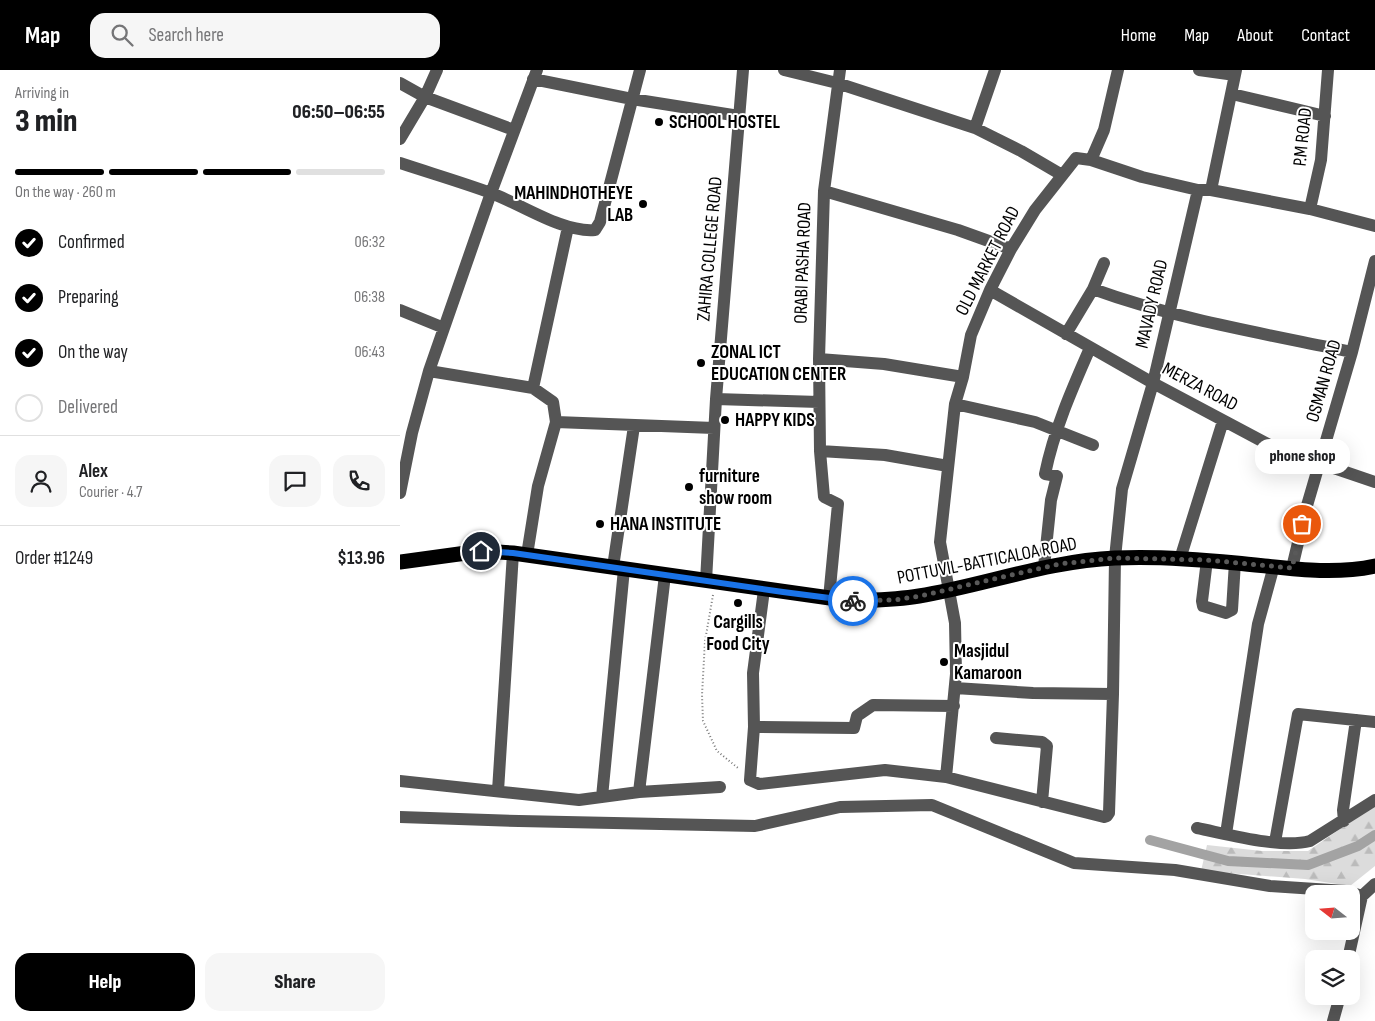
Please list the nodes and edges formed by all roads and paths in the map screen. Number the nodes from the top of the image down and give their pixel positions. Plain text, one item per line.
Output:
1 (437, 70) edge
2 (640, 70) edge
3 (743, 70) edge
4 (784, 70) edge
5 (995, 70) edge
6 (1116, 70) edge
7 (1199, 70) edge
8 (1328, 70) edge
9 (1236, 72) edge
10 (535, 74) edge
11 (839, 76) edge
12 (400, 83) edge
13 (1232, 94) junction
14 (425, 97) junction
15 (632, 99) junction
16 (739, 116) junction
17 (1325, 116) junction
18 (976, 128) junction
19 (514, 130) junction
20 (400, 139) edge
21 (1091, 160) junction
22 (400, 163) edge
23 (1062, 175) junction
24 (1198, 190) junction
25 (1211, 190) junction
26 (824, 191) junction
27 (491, 193) junction
28 (1310, 208) junction
29 (1375, 226) edge
30 (568, 227) junction
31 (1011, 249) junction
32 (1375, 261) edge
33 (1104, 262) dead end
34 (1093, 289) junction
35 (990, 290) junction
36 (1371, 293) edge
37 (400, 310) edge
38 (1169, 313) junction
39 (444, 328) junction
40 (1066, 334) junction
41 (1090, 348) junction
42 (1352, 352) junction
43 (819, 359) junction
44 (429, 371) junction
45 (964, 377) junction
46 (1153, 383) junction
47 (533, 388) junction
48 (716, 399) junction
49 (819, 402) junction
50 (955, 404) junction
51 (1223, 421) junction
52 (556, 422) junction
53 (634, 426) junction
54 (714, 428) junction
55 (1057, 430) junction
56 (406, 431) edge
57 (1093, 445) dead end
58 (820, 451) junction
59 (1320, 464) junction
60 (948, 466) junction
61 (1375, 482) edge
62 (400, 493) edge
63 (520, 554) junction
64 (1115, 558) junction
65 (1180, 559) junction
66 (1207, 560) junction
67 (400, 562) edge
68 (1235, 562) junction
69 (1273, 566) junction
70 (1375, 566) edge
71 (618, 568) junction
72 (1044, 568) junction
73 (1292, 568) junction
74 (665, 575) junction
75 (711, 582) junction
76 (764, 590) junction
77 (948, 590) junction
78 (829, 598) junction
79 (955, 688) junction
80 (1113, 694) junction
81 (954, 706) junction
82 (1356, 720) junction
83 (1375, 722) edge
84 (754, 727) junction
85 (996, 738) dead end
86 (738, 768) dead end
87 (946, 777) junction
88 (400, 781) edge
89 (720, 787) dead end
90 (498, 791) junction
91 (639, 792) junction
92 (602, 797) junction
93 (1375, 800) edge
94 (1042, 802) junction
95 (400, 817) edge
96 (1344, 821) junction
97 (1197, 828) dead end
98 (1226, 834) junction
99 (1275, 842) junction
100 (1375, 884) edge
101 (1369, 896) edge
102 (1351, 950) edge
103 (1337, 1005) edge
104 (1333, 1021) edge

1 - 14 street
2 - 15 street
3 - 16 street, ZAHIRA COLLEGE ROAD
4 - 11 street
5 - 18 street
6 - 21 street
7 - 9 street
8 - 17 street, P.M ROAD
9 - 13 street
10 - 15 street
10 - 19 street
11 - 18 street
11 - 26 street, ORABI PASHA ROAD
12 - 14 street
13 - 17 street
13 - 25 street
14 - 19 street
14 - 20 street
15 - 16 street
15 - 30 street
16 - 48 street, ZAHIRA COLLEGE ROAD
17 - 28 street, P.M ROAD
18 - 23 street
19 - 27 street
21 - 23 street, OLD MARKET ROAD
21 - 24 street
22 - 27 street
23 - 31 street, OLD MARKET ROAD
24 - 25 street
24 - 38 street, MAVADY ROAD
25 - 28 street
26 - 31 street
26 - 43 street, ORABI PASHA ROAD
27 - 30 street
27 - 39 street
28 - 29 street
30 - 47 street
31 - 35 street, OLD MARKET ROAD
32 - 36 street, OSMAN ROAD
33 - 34 street
34 - 38 street
34 - 40 street
35 - 40 street, MERZA ROAD
35 - 45 street, OLD MARKET ROAD
36 - 42 street, OSMAN ROAD
37 - 39 street
38 - 42 street
38 - 46 street, MAVADY ROAD
39 - 44 street
40 - 41 street, MERZA ROAD
41 - 46 street, MERZA ROAD
41 - 55 street
42 - 59 street, OSMAN ROAD
43 - 45 street
43 - 49 street, ORABI PASHA ROAD
44 - 47 street
44 - 56 street
45 - 50 street, OLD MARKET ROAD
46 - 51 street, MERZA ROAD
46 - 64 street, MAVADY ROAD
47 - 52 street
48 - 49 street
48 - 54 street, ZAHIRA COLLEGE ROAD
49 - 58 street, ORABI PASHA ROAD
50 - 55 street
50 - 60 street, OLD MARKET ROAD
51 - 59 street, MERZA ROAD
51 - 65 street
52 - 53 street
52 - 63 street
53 - 54 street
53 - 71 street
54 - 75 street, ZAHIRA COLLEGE ROAD
55 - 57 street
55 - 72 street
56 - 62 street
58 - 60 street
58 - 78 street, ORABI PASHA ROAD
59 - 61 street, MERZA ROAD
59 - 73 street, OSMAN ROAD
60 - 77 street, OLD MARKET ROAD
63 - 67 highway, POTTUVIL-BATTICALOA ROAD
63 - 71 highway, POTTUVIL-BATTICALOA ROAD
63 - 90 street
64 - 65 highway, POTTUVIL-BATTICALOA ROAD
64 - 72 highway, POTTUVIL-BATTICALOA ROAD
64 - 80 street, MAVADY ROAD
65 - 66 highway, POTTUVIL-BATTICALOA ROAD
66 - 68 highway, POTTUVIL-BATTICALOA ROAD
66 - 68 street
68 - 69 highway, POTTUVIL-BATTICALOA ROAD
69 - 73 highway, POTTUVIL-BATTICALOA ROAD
69 - 98 street
70 - 73 highway, POTTUVIL-BATTICALOA ROAD
71 - 74 highway, POTTUVIL-BATTICALOA ROAD
71 - 92 street
72 - 77 highway, POTTUVIL-BATTICALOA ROAD
74 - 75 highway, POTTUVIL-BATTICALOA ROAD
74 - 91 street
75 - 76 highway, POTTUVIL-BATTICALOA ROAD
75 - 86 path
76 - 78 highway, POTTUVIL-BATTICALOA ROAD
76 - 84 street
77 - 78 highway, POTTUVIL-BATTICALOA ROAD
77 - 79 street, OLD MARKET ROAD
79 - 80 street
79 - 81 street, OLD MARKET ROAD
80 - 94 street, MAVADY ROAD
81 - 84 street
81 - 87 street, OLD MARKET ROAD
82 - 83 street
82 - 96 street
82 - 99 street
84 - 87 street
85 - 94 street
87 - 94 street
88 - 90 street
89 - 91 street
90 - 92 street
91 - 92 street
93 - 96 street
95 - 101 street
96 - 99 street
97 - 98 street
98 - 99 street
100 - 101 street
101 - 102 street
103 - 104 street

